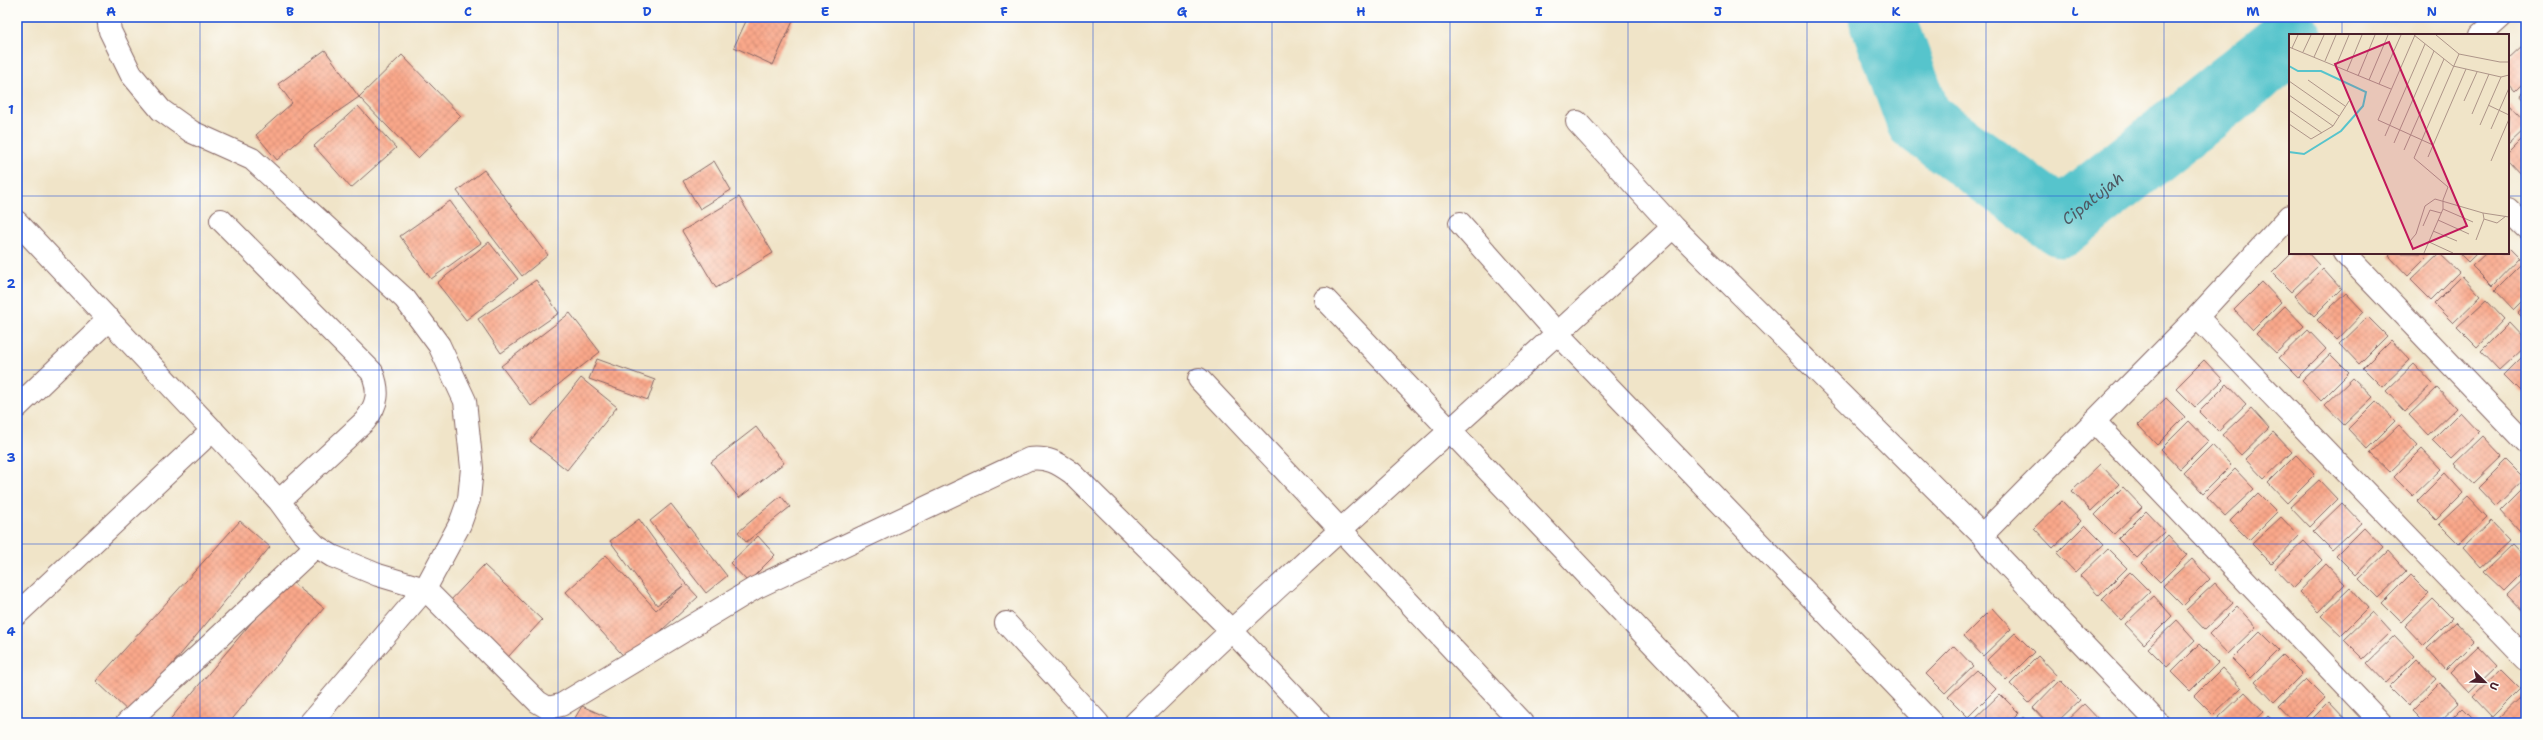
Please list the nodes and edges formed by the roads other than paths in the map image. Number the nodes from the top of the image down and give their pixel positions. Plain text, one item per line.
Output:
1 (108, 17) edge
2 (2501, 17) edge
3 (2482, 34) edge
4 (1577, 122) dead end
5 (2509, 209) edge
6 (2289, 217) edge
7 (221, 220) dead end
8 (17, 222) edge
9 (1460, 223) dead end
10 (1673, 227) junction
11 (2526, 227) edge
12 (2345, 254) edge
13 (1325, 299) dead end
14 (2197, 316) junction
15 (109, 320) junction
16 (1558, 334) junction
17 (1199, 379) dead end
18 (17, 407) edge
19 (2094, 421) junction
20 (213, 430) junction
21 (1450, 432) junction
22 (2526, 443) edge
23 (279, 501) junction
24 (1342, 529) junction
25 (1982, 535) junction
26 (316, 546) junction
27 (425, 589) junction
28 (17, 614) edge
29 (1006, 623) dead end
30 (1231, 630) junction
31 (2526, 659) edge
32 (127, 723) edge
33 (310, 723) edge
34 (1098, 723) edge
35 (1136, 723) edge
36 (1319, 723) edge
37 (1522, 723) edge
38 (1728, 723) edge
39 (1932, 723) edge
40 (2158, 723) edge
41 (2381, 723) edge

1 - 27 street
2 - 3 street
4 - 10 street
5 - 11 street
6 - 14 street
7 - 23 street
8 - 15 street
9 - 16 street
10 - 16 street
10 - 25 street
12 - 22 street
13 - 21 street
14 - 19 street
14 - 31 street
15 - 18 street
15 - 20 street
16 - 21 street
16 - 39 street
17 - 24 street
19 - 25 street
19 - 41 street
20 - 23 street
20 - 28 street
21 - 24 street
21 - 38 street
23 - 26 street
24 - 30 street
24 - 37 street
25 - 40 street
26 - 27 street
26 - 32 street
27 - 30 street
27 - 33 street
29 - 34 street
30 - 35 street
30 - 36 street

